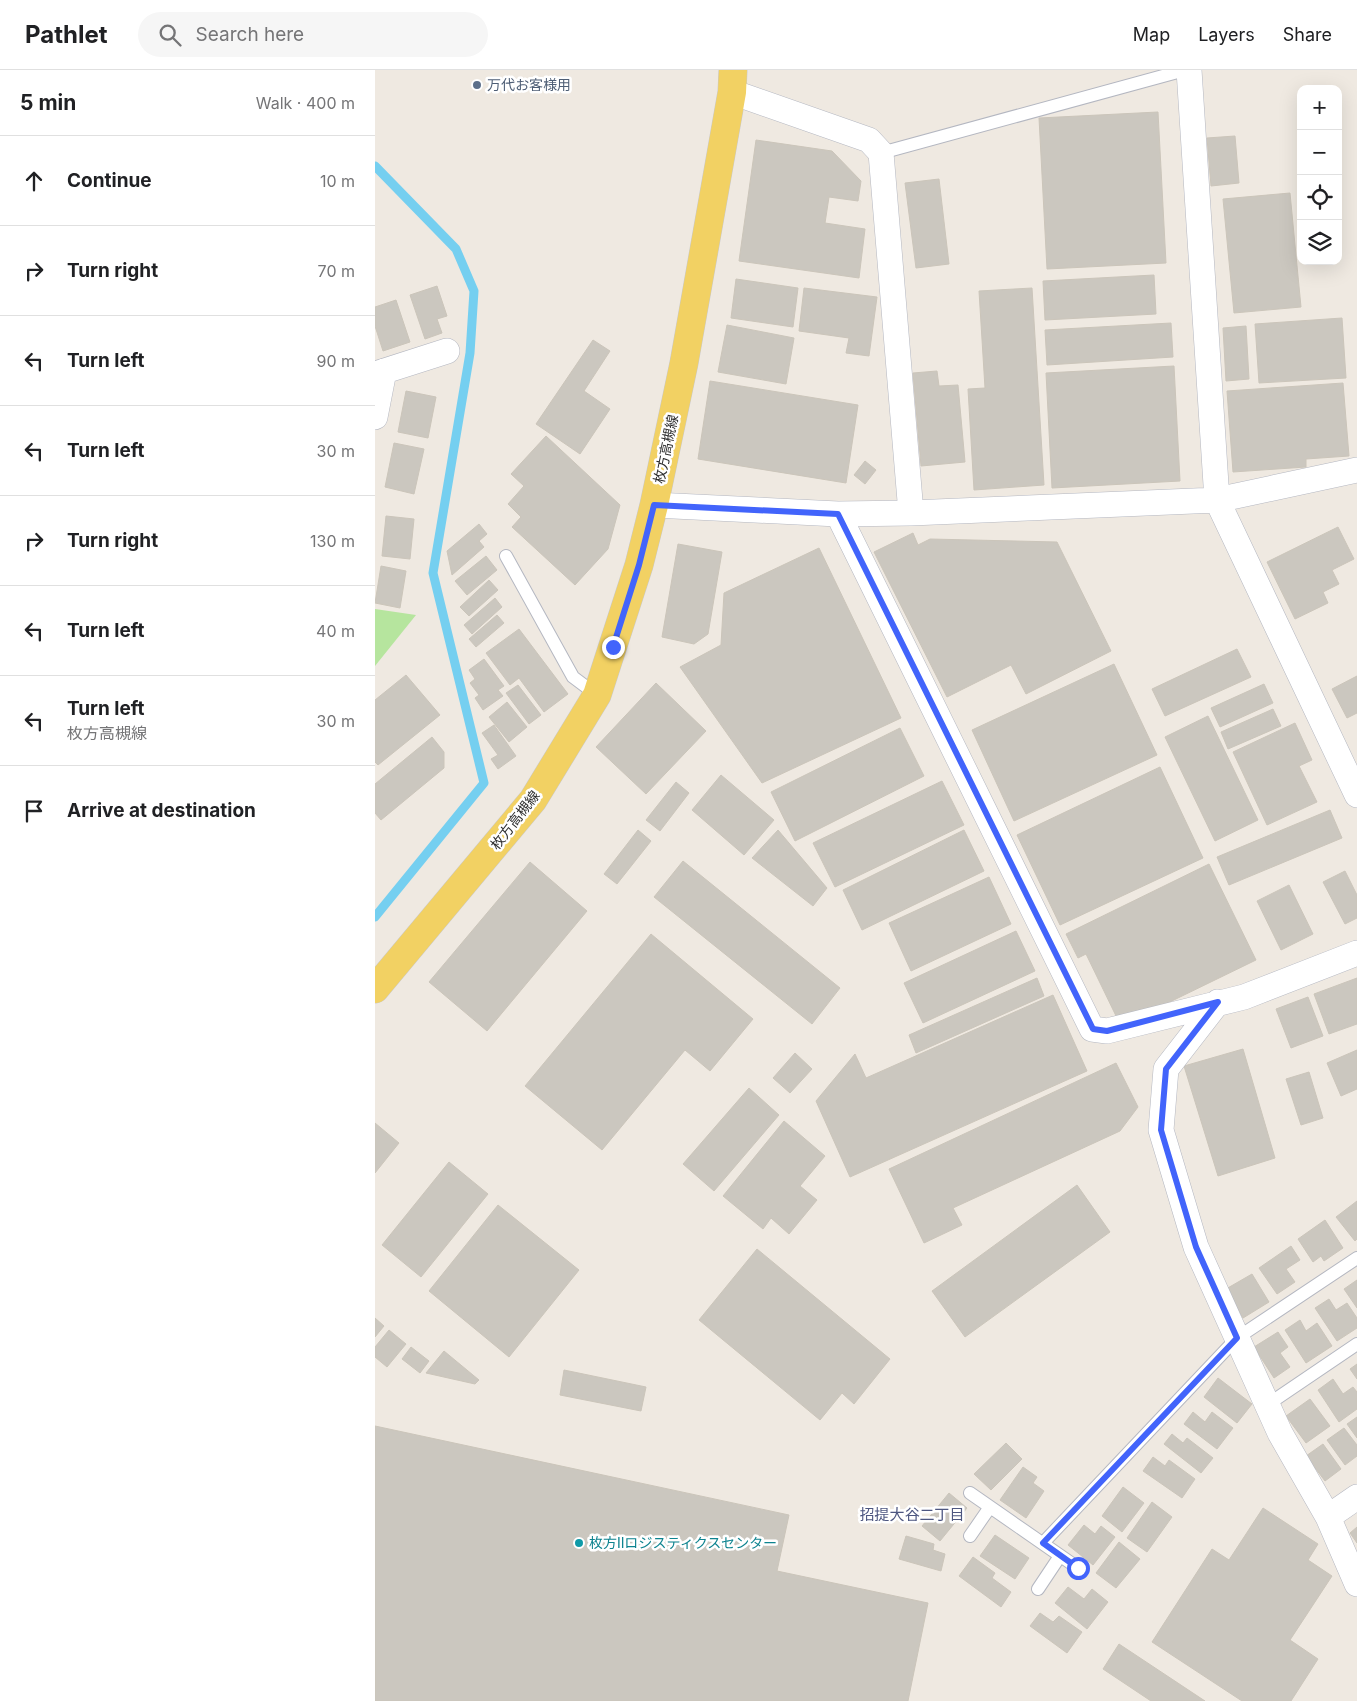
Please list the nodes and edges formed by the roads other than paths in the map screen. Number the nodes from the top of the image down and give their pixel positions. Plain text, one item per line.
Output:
1 (1185, 70) edge
2 (1189, 70) edge
3 (733, 81) edge
4 (881, 153) junction
5 (447, 351) dead end
6 (380, 373) edge
7 (375, 417) edge
8 (1357, 470) edge
9 (1217, 500) junction
10 (654, 505) junction
11 (911, 513) junction
12 (838, 514) junction
13 (506, 556) dead end
14 (597, 695) junction
15 (1357, 795) edge
16 (1357, 953) edge
17 (375, 989) edge
18 (1218, 1002) junction
19 (1357, 1258) edge
20 (1237, 1338) junction
21 (1357, 1344) edge
22 (1267, 1405) junction
23 (971, 1494) dead end
24 (1357, 1497) edge
25 (990, 1507) junction
26 (1328, 1517) junction
27 (970, 1536) dead end
28 (1043, 1543) junction
29 (1060, 1556) junction
30 (1078, 1568) dead end
31 (1357, 1584) edge
32 (1038, 1589) dead end

1 - 4 lane
2 - 9 street
3 - 4 street
3 - 10 main road, 枚方高槻線
4 - 11 street
5 - 6 street
6 - 7 street
8 - 9 street
9 - 11 street
9 - 15 street
10 - 12 street
10 - 14 main road, 枚方高槻線
11 - 12 street
12 - 18 street
13 - 14 lane
14 - 17 main road, 枚方高槻線
16 - 18 street
18 - 20 street
19 - 20 lane
20 - 22 street
20 - 28 lane
21 - 22 lane
22 - 26 street
23 - 25 lane
24 - 26 street
25 - 27 lane
25 - 28 lane
26 - 31 street
28 - 29 lane
29 - 30 lane
29 - 32 lane

